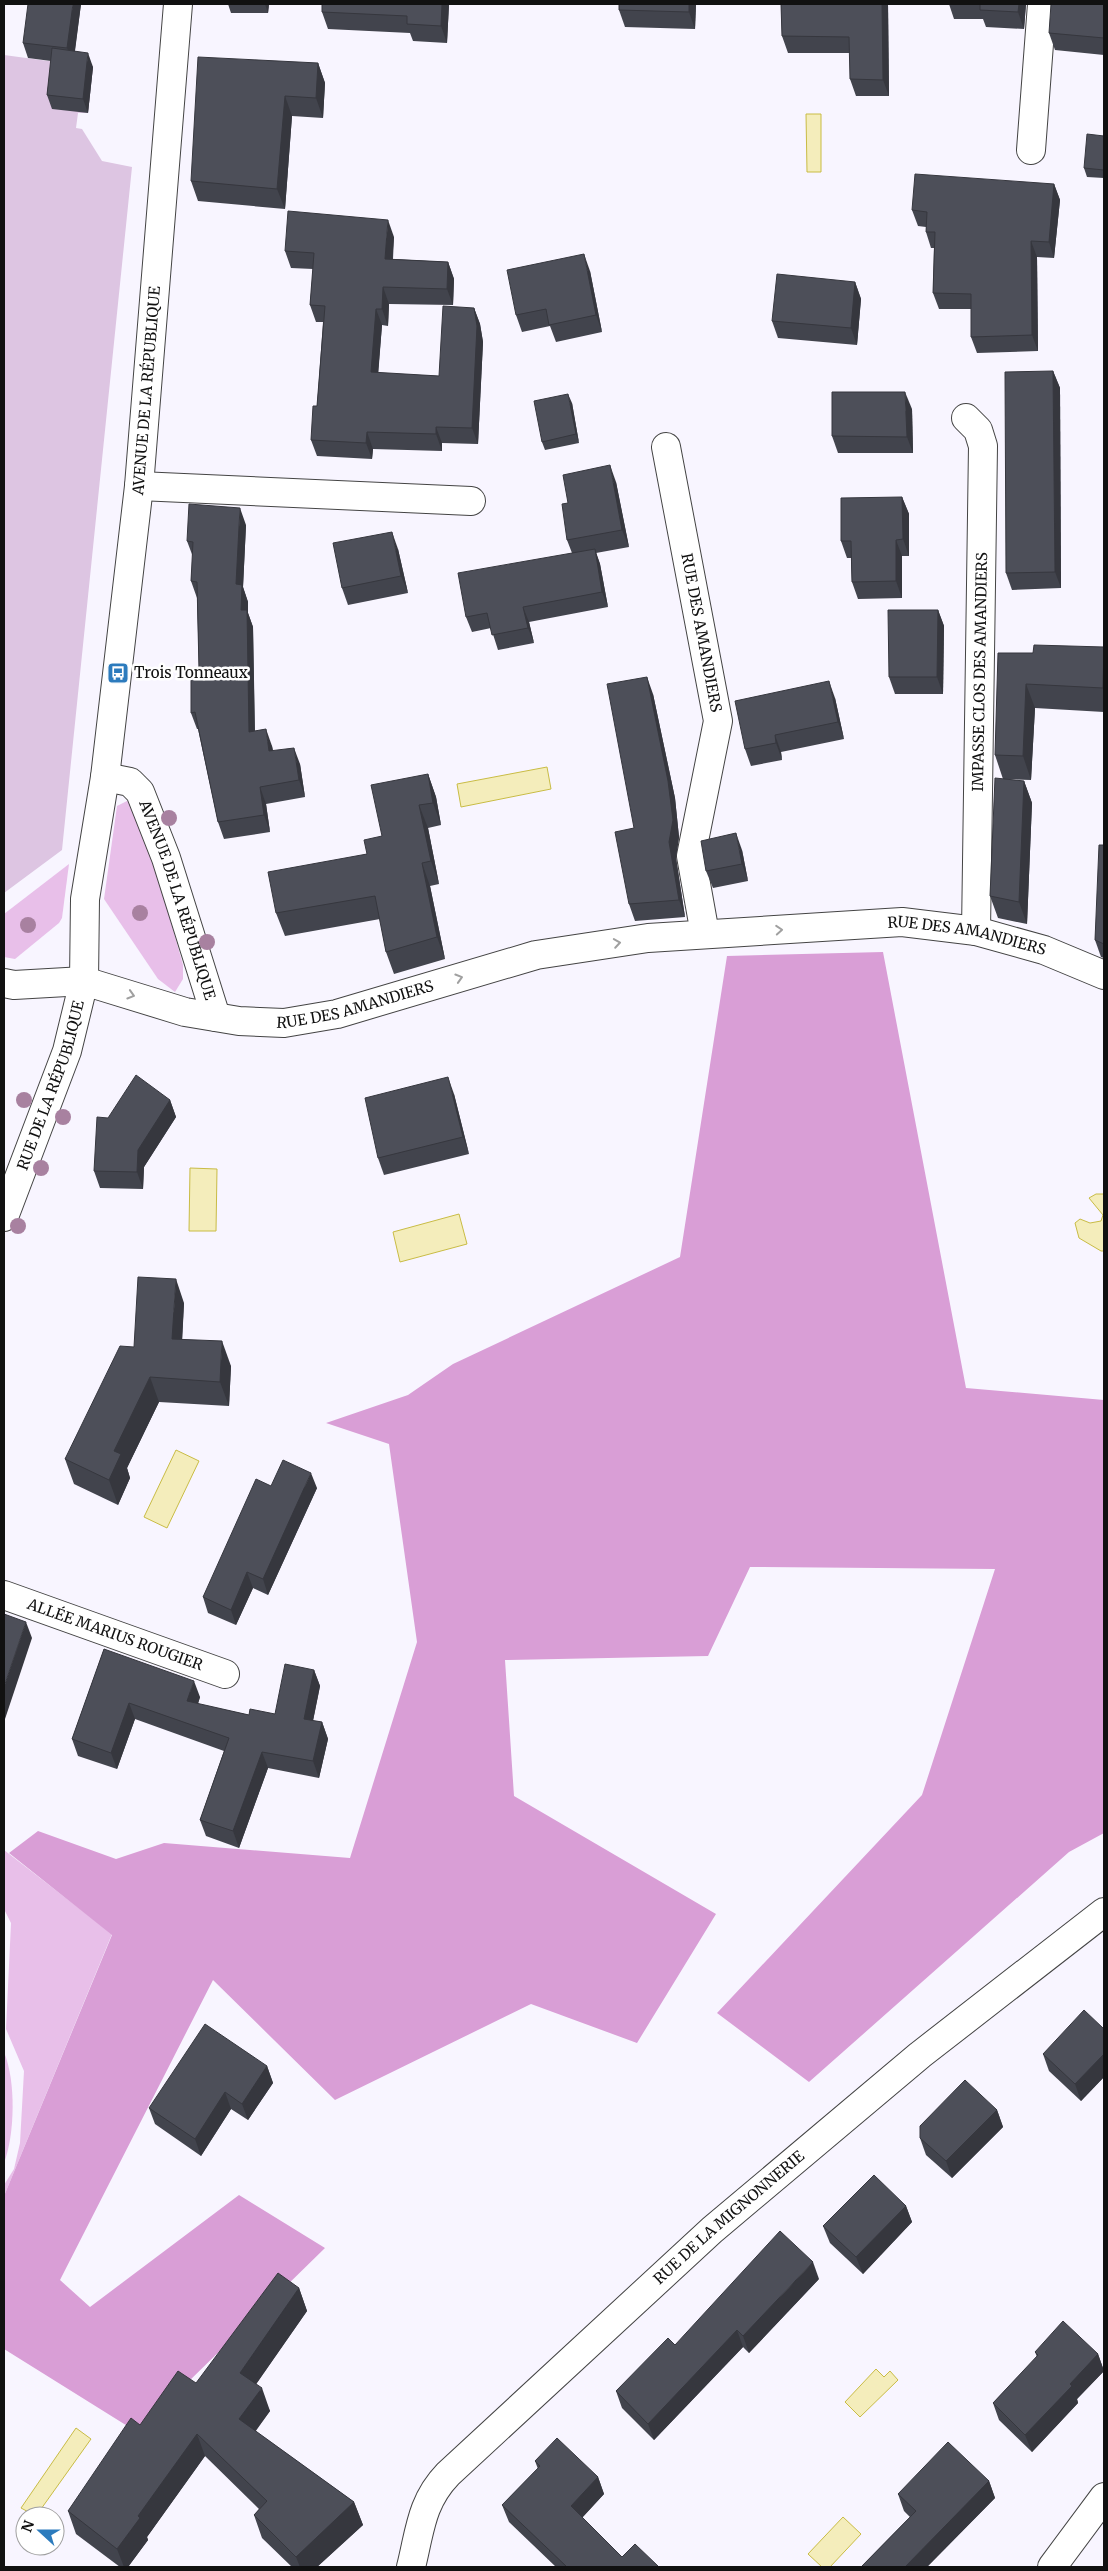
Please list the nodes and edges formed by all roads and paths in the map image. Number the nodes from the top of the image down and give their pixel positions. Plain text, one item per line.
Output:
1 (178, 4) edge
2 (1042, 4) edge
3 (1031, 150) dead end
4 (966, 418) dead end
5 (666, 447) dead end
6 (139, 486) junction
7 (471, 502) dead end
8 (105, 777) junction
9 (976, 931) junction
10 (705, 934) junction
11 (1104, 975) edge
12 (84, 981) junction
13 (4, 983) edge
14 (216, 1017) junction
15 (4, 1217) edge
16 (4, 1595) edge
17 (225, 1674) dead end
18 (1104, 1912) edge
19 (1104, 2497) edge
20 (411, 2567) edge
21 (1052, 2567) edge

1 - 6 street, AVENUE DE LA RÉPUBLIQUE
2 - 3 street
4 - 9 street, IMPASSE CLOS DES AMANDIERS
5 - 10 street, RUE DES AMANDIERS
6 - 7 street
6 - 8 street, AVENUE DE LA RÉPUBLIQUE
8 - 12 street, AVENUE DE LA RÉPUBLIQUE
8 - 14 street, AVENUE DE LA RÉPUBLIQUE
10 -> 9 street, RUE DES AMANDIERS
9 - 11 street, RUE DES AMANDIERS
14 -> 10 street, RUE DES AMANDIERS
12 - 13 street, RUE DES AMANDIERS
12 -> 14 street, RUE DES AMANDIERS
12 - 15 street, RUE DE LA RÉPUBLIQUE
16 - 17 street, ALLÉE MARIUS ROUGIER
18 - 20 street, RUE DE LA MIGNONNERIE
19 - 21 street

